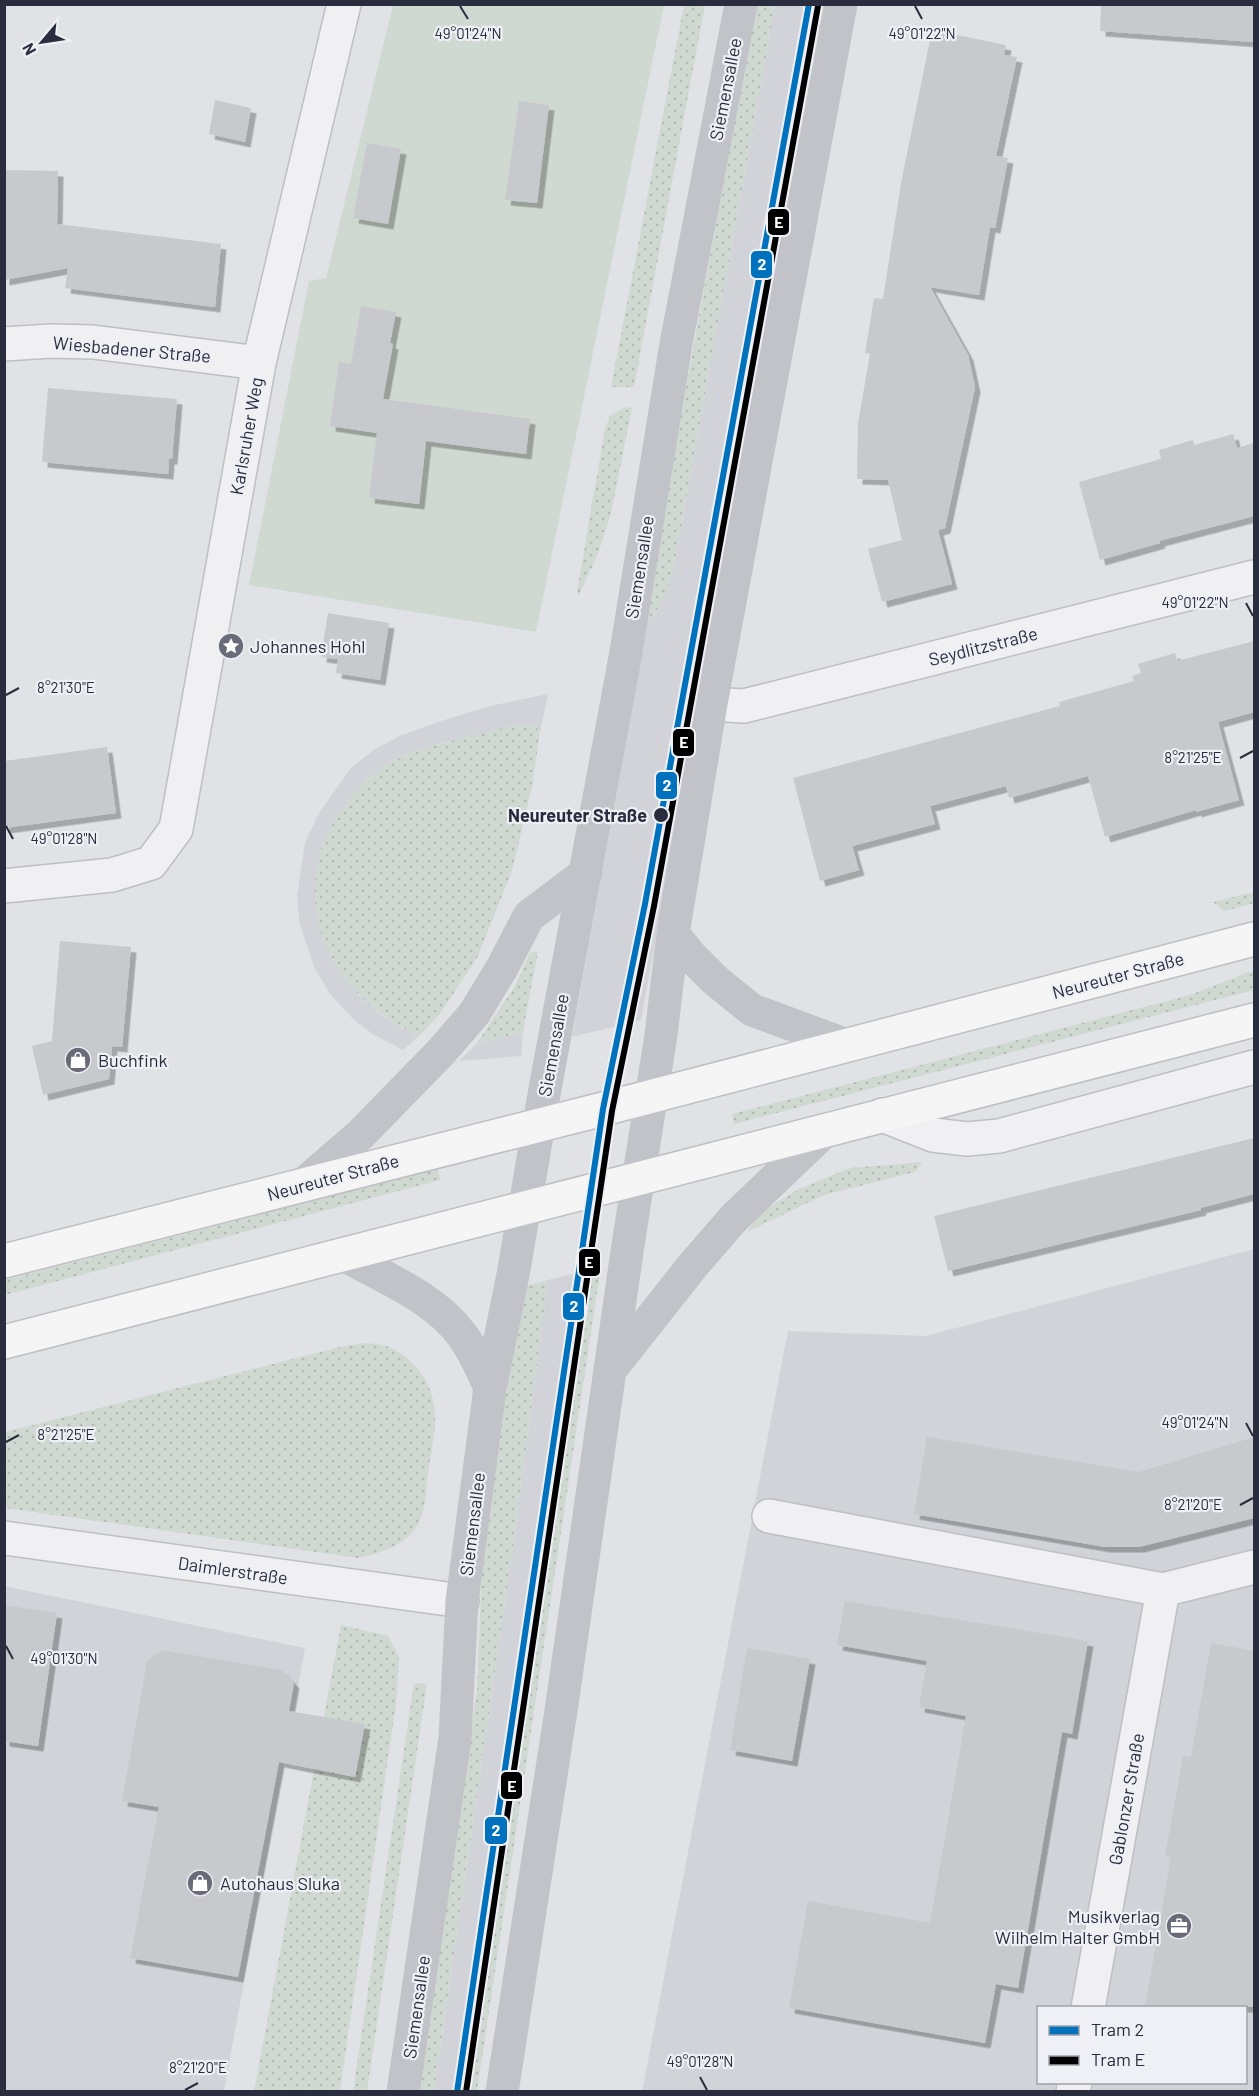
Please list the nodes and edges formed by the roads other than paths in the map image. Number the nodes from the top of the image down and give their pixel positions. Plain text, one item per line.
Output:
1 (344, 4) edge
2 (741, 4) edge
3 (841, 4) edge
4 (4, 344) edge
5 (259, 363) junction
6 (1254, 577) edge
7 (711, 704) junction
8 (586, 873) junction
9 (4, 886) edge
10 (673, 934) junction
11 (1254, 939) edge
12 (1254, 1020) edge
13 (847, 1045) junction
14 (1254, 1067) edge
15 (651, 1096) junction
16 (882, 1115) junction
17 (539, 1124) junction
18 (826, 1130) junction
19 (638, 1179) junction
20 (301, 1186) junction
21 (524, 1210) junction
22 (344, 1255) junction
23 (4, 1261) edge
24 (4, 1342) edge
25 (611, 1368) junction
26 (490, 1388) junction
27 (769, 1516) dead end
28 (4, 1538) edge
29 (1254, 1567) edge
30 (1163, 1590) junction
31 (462, 1601) junction
32 (1088, 2006) edge
33 (403, 2091) edge
34 (502, 2091) edge

1 - 5 street, Karlsruher Weg
2 - 8 main road, Siemensallee
3 - 7 main road
4 - 5 street, Wiesbadener Straße
5 - 9 street, Karlsruher Weg
6 - 7 street, Seydlitzstraße
7 - 10 main road
8 - 17 main road, Siemensallee
8 - 20 main road
10 - 13 main road
10 - 15 main road
11 - 13 main road, Neureuter Straße
12 - 16 main road
13 - 15 main road, Neureuter Straße
14 - 16 street
15 - 17 main road, Neureuter Straße
15 - 19 main road
16 - 18 main road
17 - 20 main road, Neureuter Straße
17 - 21 main road, Siemensallee
18 - 19 main road
18 - 25 main road
19 - 21 main road
19 - 25 main road
20 - 23 main road, Neureuter Straße
21 - 22 main road
21 - 26 main road, Siemensallee
22 - 24 main road
22 - 26 main road
25 - 34 main road
26 - 31 main road, Siemensallee
27 - 30 street
28 - 31 street, Daimlerstraße
29 - 30 street
30 - 32 street, Gablonzer Straße
31 - 33 main road, Siemensallee

